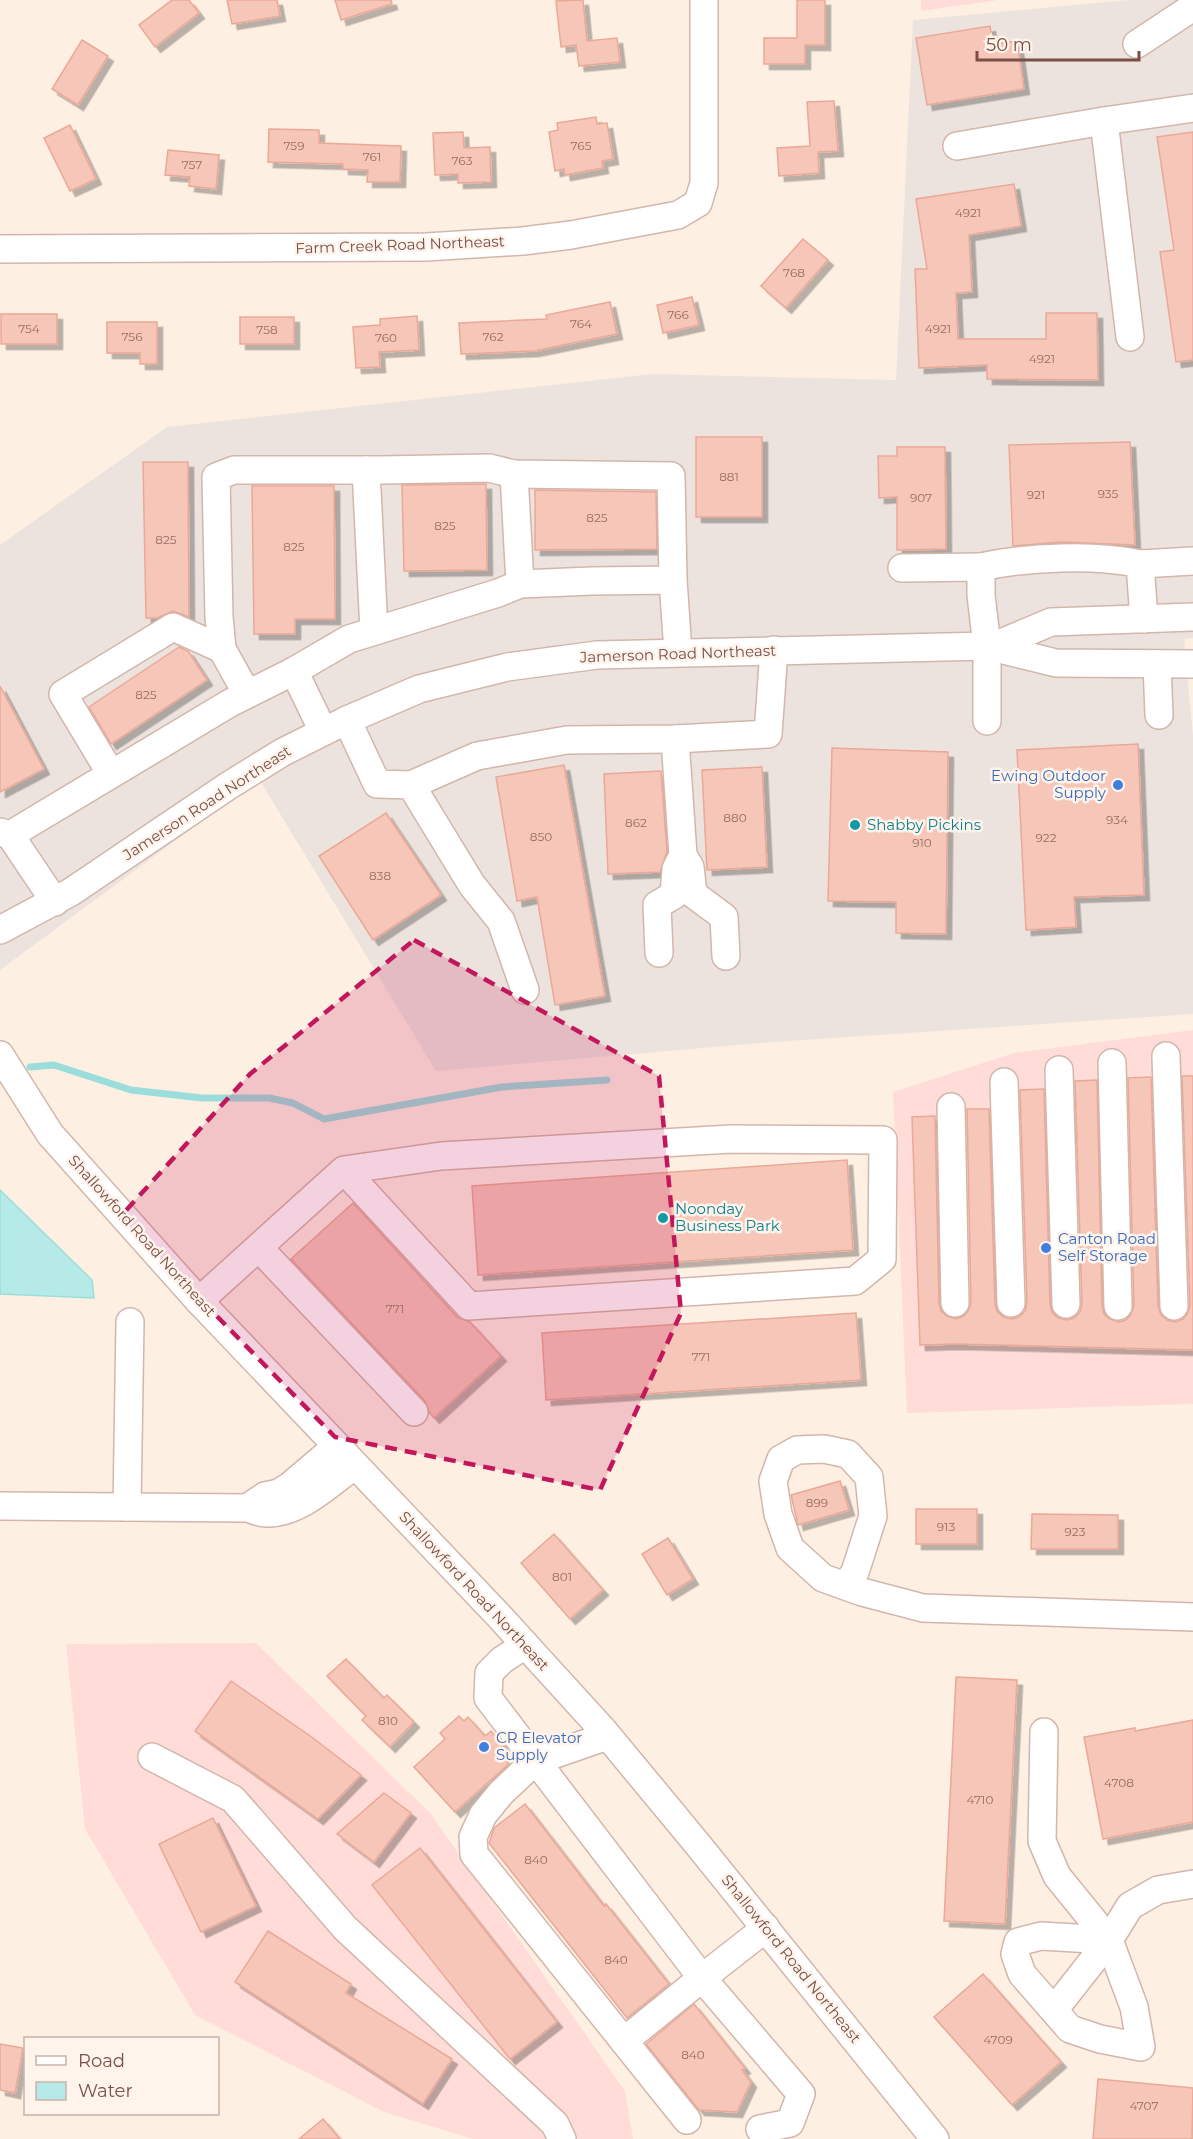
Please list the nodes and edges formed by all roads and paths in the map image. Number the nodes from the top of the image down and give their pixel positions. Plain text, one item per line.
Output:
1 (704, 0) edge
2 (1193, 7) edge
3 (1137, 44) dead end
4 (1193, 108) edge
5 (1104, 121) junction
6 (957, 146) dead end
7 (0, 249) edge
8 (1130, 337) dead end
9 (366, 470) junction
10 (514, 474) junction
11 (1193, 561) edge
12 (1140, 564) junction
13 (981, 567) junction
14 (902, 568) dead end
15 (673, 580) junction
16 (520, 584) junction
17 (1193, 617) edge
18 (1144, 618) junction
19 (374, 631) junction
20 (990, 646) junction
21 (222, 649) junction
22 (774, 650) junction
23 (678, 652) junction
24 (1157, 664) junction
25 (1193, 664) edge
26 (294, 671) junction
27 (247, 694) junction
28 (1159, 715) dead end
29 (987, 721) dead end
30 (335, 726) junction
31 (675, 739) junction
32 (111, 774) junction
33 (411, 785) junction
34 (5, 833) edge
35 (683, 855) junction
36 (55, 902) junction
37 (11, 925) edge
38 (659, 953) dead end
39 (0, 954) edge
40 (726, 956) dead end
41 (525, 990) dead end
42 (0, 1055) edge
43 (1166, 1056) dead end
44 (1112, 1063) dead end
45 (1059, 1070) dead end
46 (1004, 1082) dead end
47 (951, 1107) dead end
48 (344, 1170) junction
49 (259, 1248) junction
50 (199, 1301) junction
51 (955, 1303) dead end
52 (1011, 1304) dead end
53 (1066, 1304) dead end
54 (1118, 1306) dead end
55 (1174, 1306) dead end
56 (130, 1322) dead end
57 (414, 1412) dead end
58 (337, 1446) junction
59 (355, 1465) junction
60 (0, 1506) edge
61 (127, 1507) junction
62 (248, 1508) junction
63 (845, 1586) junction
64 (1193, 1617) edge
65 (525, 1645) junction
66 (1044, 1732) dead end
67 (607, 1736) junction
68 (152, 1757) dead end
69 (535, 1761) junction
70 (1193, 1884) edge
71 (766, 1928) junction
72 (1109, 1940) junction
73 (702, 1978) junction
74 (1054, 2010) junction
75 (624, 2041) junction
76 (687, 2120) dead end
77 (760, 2129) dead end
78 (562, 2139) edge
79 (935, 2139) edge

1 - 7 street, Farm Creek Road Northeast
2 - 3 street
4 - 5 street
5 - 6 street
5 - 8 street
9 - 10 street
9 - 19 street
9 - 21 street
10 - 15 street
10 - 16 street
11 - 12 street
12 - 13 street
12 - 18 street
13 - 14 street
13 - 20 street
15 - 16 street
15 - 23 street
16 - 19 street
17 - 18 street, Jamerson Road Northeast
18 - 20 street, Jamerson Road Northeast
19 - 26 street
20 - 22 street, Jamerson Road Northeast
20 - 24 street, Jamerson Road Northeast
20 - 29 street
21 - 27 street
21 - 32 street
22 - 23 street, Jamerson Road Northeast
22 - 31 street
23 - 30 street, Jamerson Road Northeast
24 - 25 street, Jamerson Road Northeast
24 - 28 street
26 - 27 street
26 - 30 street
27 - 32 street
30 - 33 street
30 - 36 street, Jamerson Road Northeast
31 - 33 street
31 - 35 street
32 - 34 street
33 - 41 street
34 - 36 street
35 - 38 street
35 - 40 street
36 - 37 street, Jamerson Road Northeast
37 - 39 street
42 - 50 street, Shallowford Road Northeast
43 - 55 street
44 - 54 street
45 - 53 street
46 - 52 street
47 - 51 street
48 - 48 street
48 - 49 street
49 - 50 street
49 - 57 street
50 - 58 street, Shallowford Road Northeast
56 - 61 street
58 - 59 street, Shallowford Road Northeast
58 - 62 street
59 - 62 street
59 - 65 street, Shallowford Road Northeast
60 - 61 street
61 - 62 street
63 - 63 street
63 - 64 street
65 - 67 street, Shallowford Road Northeast
65 - 69 street
66 - 72 street
67 - 69 street
67 - 71 street, Shallowford Road Northeast
68 - 78 street
69 - 73 street
69 - 75 street
70 - 72 street
71 - 73 street
71 - 79 street, Shallowford Road Northeast
72 - 74 street
72 - 74 street
72 - 74 street
73 - 75 street
73 - 77 street
75 - 76 street

